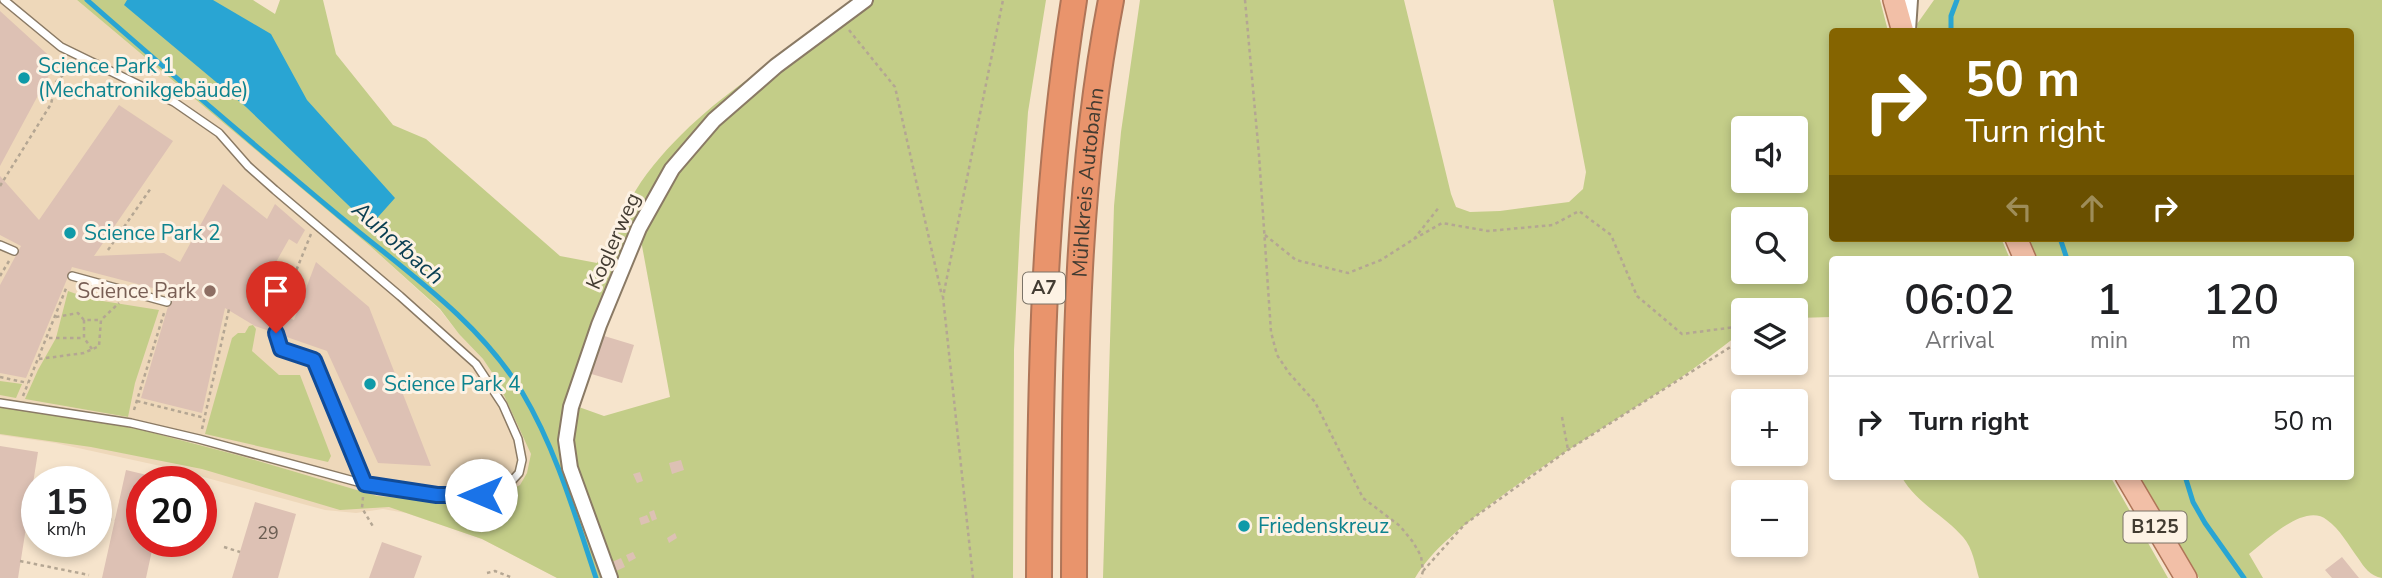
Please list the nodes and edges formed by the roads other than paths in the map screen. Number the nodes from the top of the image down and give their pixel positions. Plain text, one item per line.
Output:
1 (4, 0) edge
2 (865, 0) edge
3 (1074, 0) edge
4 (1111, 0) edge
5 (1894, 0) edge
6 (1910, 0) edge
7 (1904, 28) edge
8 (1906, 28) edge
9 (0, 245) edge
10 (14, 251) dead end
11 (72, 276) dead end
12 (167, 302) dead end
13 (276, 333) dead end
14 (0, 403) edge
15 (2128, 480) edge
16 (365, 484) junction
17 (610, 578) edge
18 (1039, 578) edge
19 (1074, 578) edge
20 (2186, 578) edge

1 - 16 lane
2 - 17 street, Koglerweg
3 - 18 highway, Mühlkreis Autobahn / A7
4 - 19 highway, Mühlkreis Autobahn / A7
5 - 7 main road
6 - 8 street
9 - 10 lane
11 - 12 lane
13 - 16 lane
14 - 16 lane
15 - 20 main road, B125

